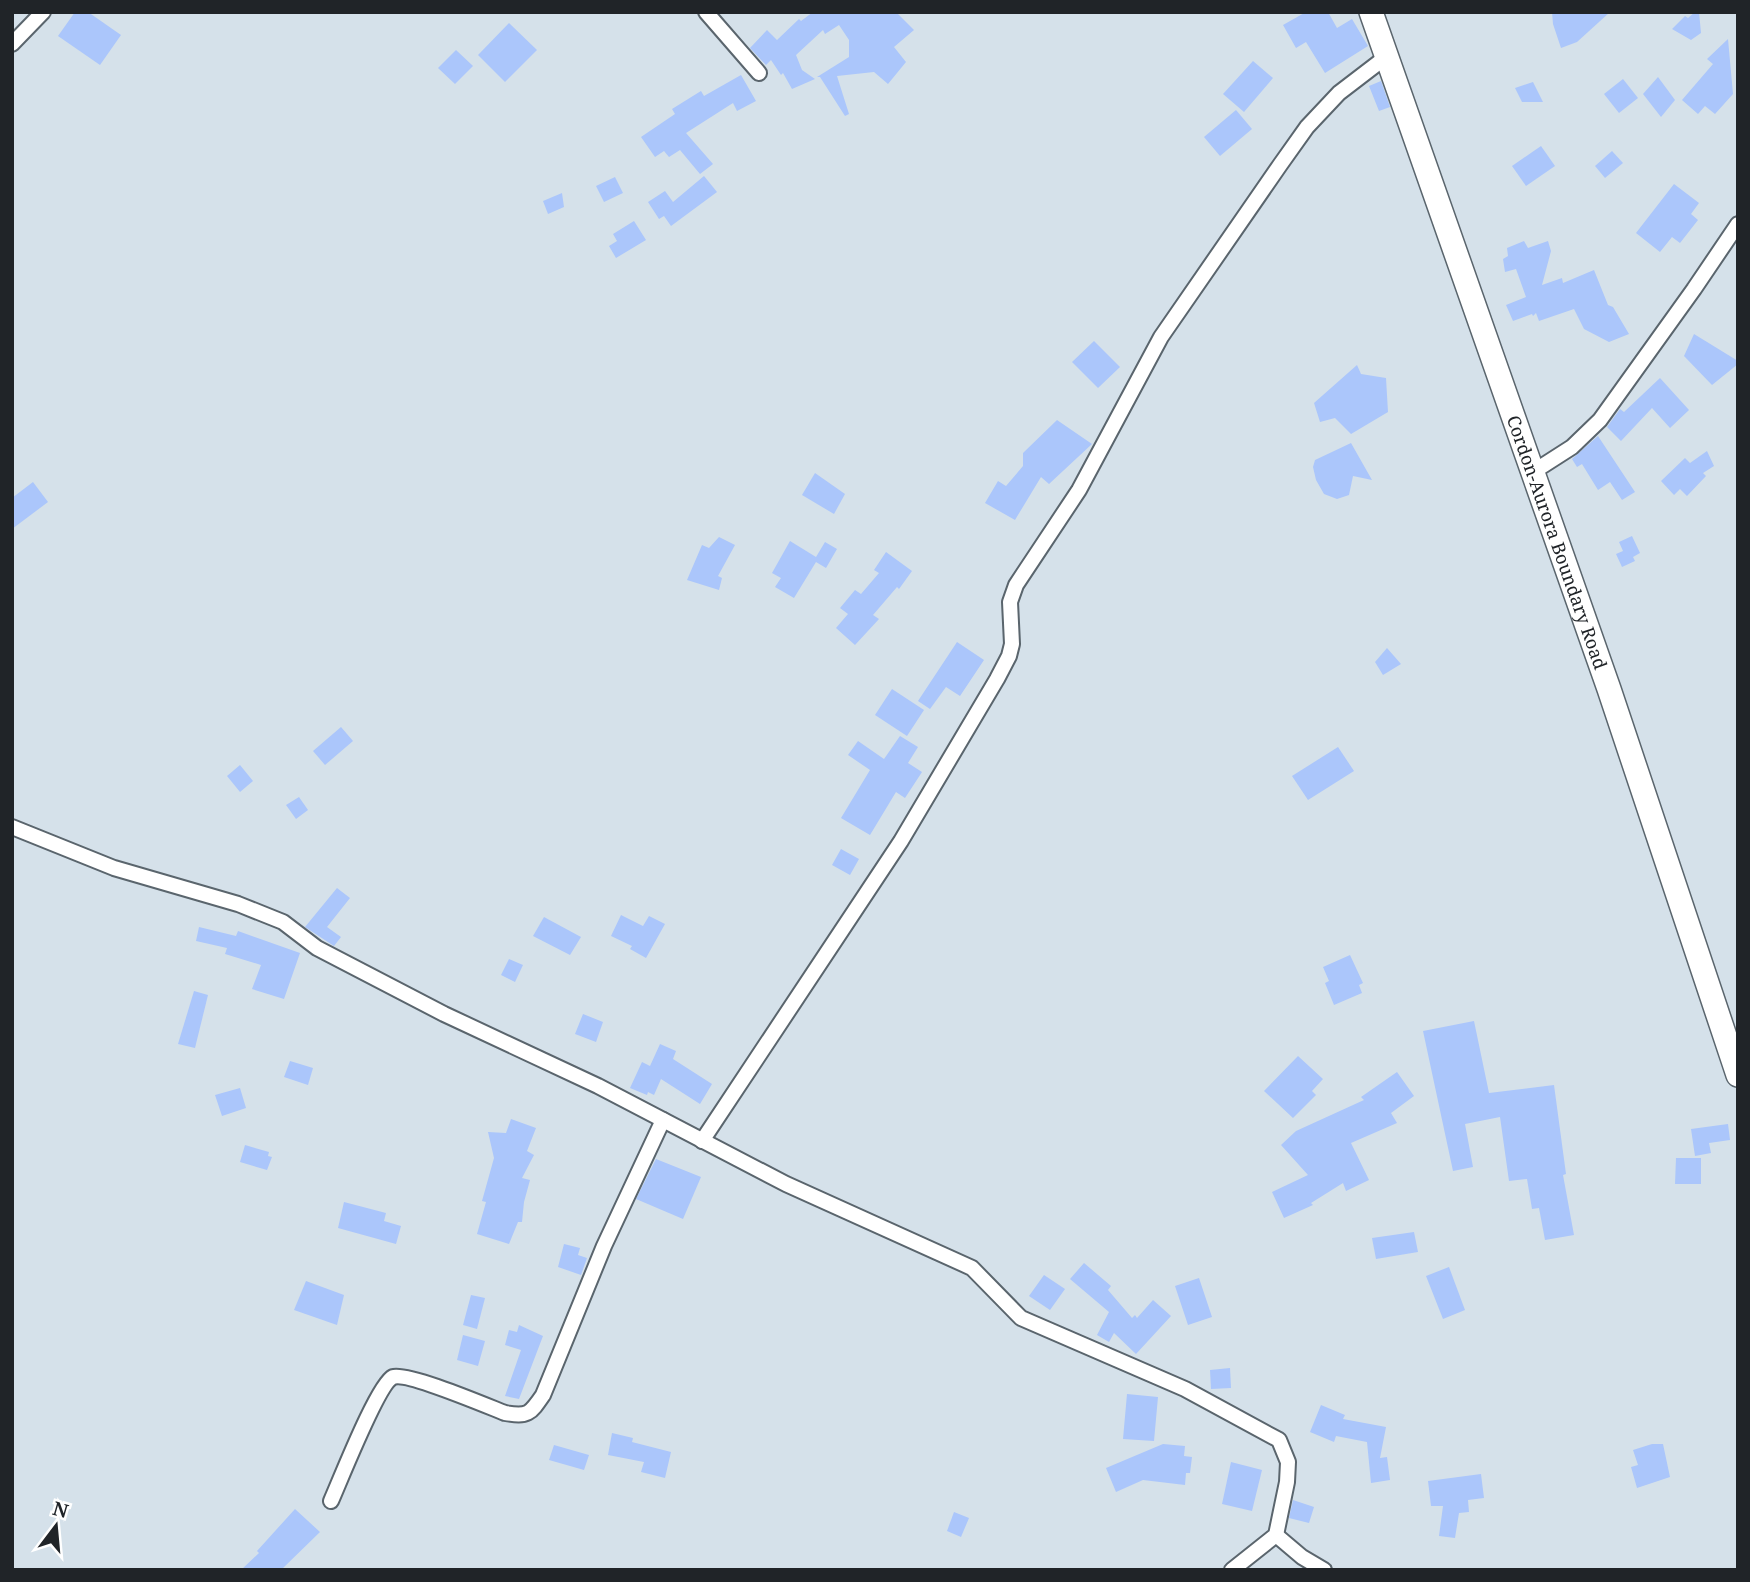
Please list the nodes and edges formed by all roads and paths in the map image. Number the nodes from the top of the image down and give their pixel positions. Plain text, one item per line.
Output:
1 (43, 12) edge
2 (706, 12) edge
3 (1371, 12) edge
4 (12, 44) edge
5 (1385, 57) junction
6 (759, 73) dead end
7 (1738, 224) edge
8 (1533, 472) junction
9 (12, 827) edge
10 (1738, 1075) edge
11 (663, 1120) junction
12 (702, 1141) junction
13 (331, 1501) dead end
14 (1276, 1535) junction
15 (1232, 1570) edge
16 (1324, 1570) edge

1 - 4 street
2 - 6 street
3 - 5 main road, Cordon-Aurora Boundary Road
5 - 8 main road, Cordon-Aurora Boundary Road
5 - 12 street
7 - 8 street
8 - 10 main road, Cordon-Aurora Boundary Road
9 - 11 street
11 - 12 street
11 - 13 street
12 - 14 street
14 - 15 street
14 - 16 street

